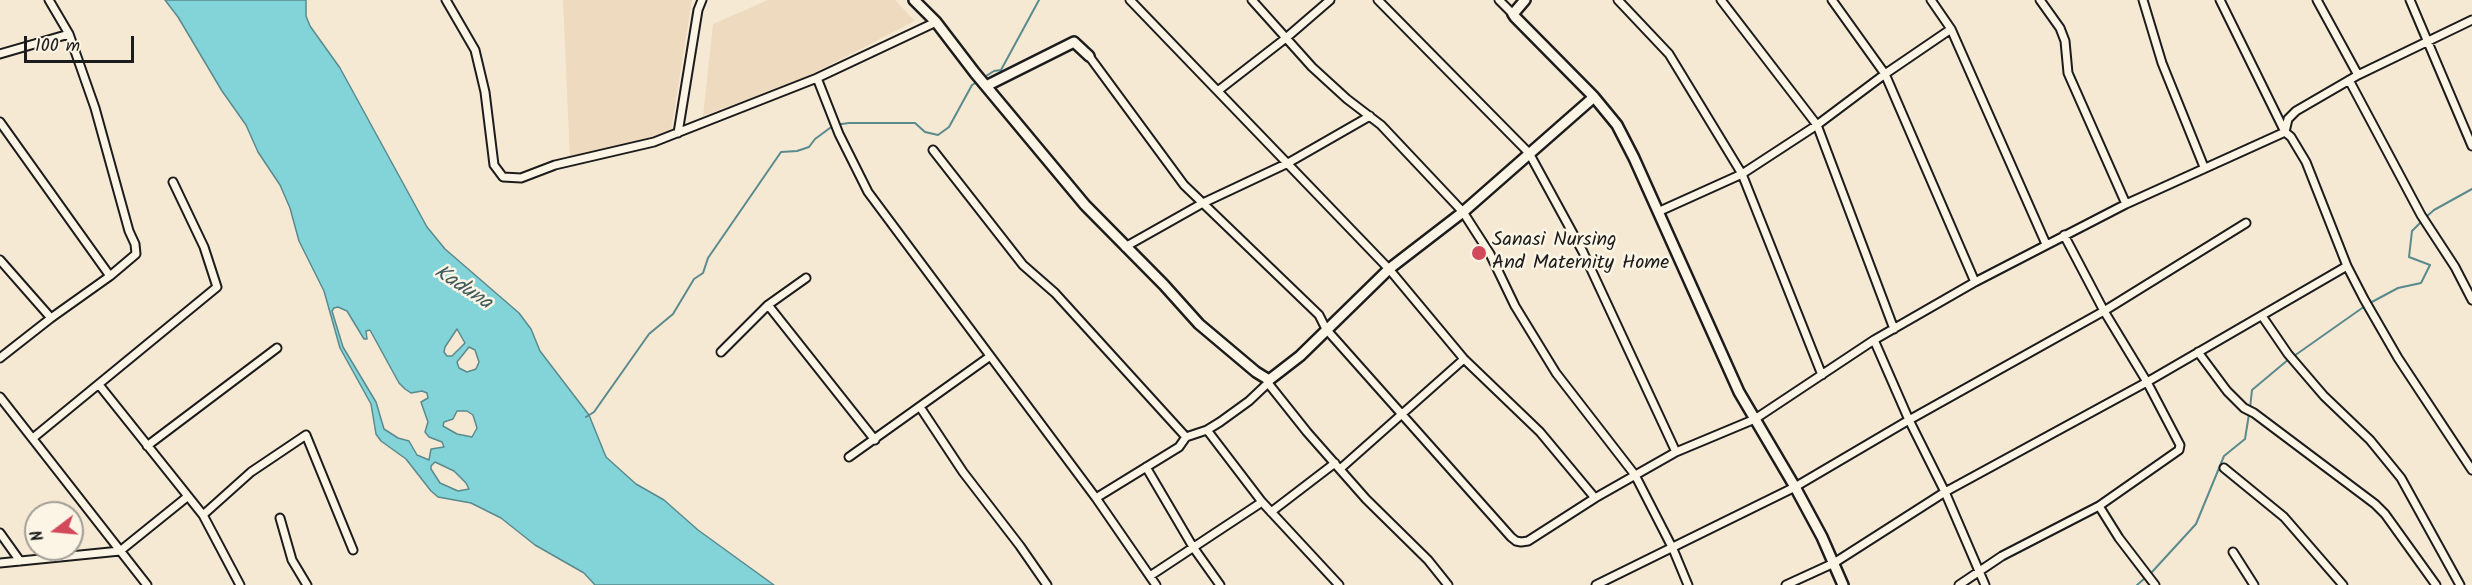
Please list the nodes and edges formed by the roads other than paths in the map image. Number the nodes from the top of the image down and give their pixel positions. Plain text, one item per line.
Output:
1 (49, 0) edge
2 (446, 0) edge
3 (702, 0) edge
4 (914, 0) edge
5 (1130, 0) edge
6 (1252, 0) edge
7 (1330, 0) edge
8 (1378, 0) edge
9 (1499, 0) edge
10 (1525, 0) edge
11 (1618, 0) edge
12 (1721, 0) edge
13 (1832, 0) edge
14 (1931, 0) edge
15 (2040, 0) edge
16 (2142, 0) edge
17 (2220, 0) edge
18 (2317, 0) edge
19 (2410, 0) edge
20 (1513, 14) junction
21 (2472, 20) edge
22 (936, 22) junction
23 (1952, 28) junction
24 (69, 34) junction
25 (1286, 38) junction
26 (2427, 40) junction
27 (0, 54) edge
28 (1089, 56) joint
29 (1885, 74) junction
30 (2358, 75) junction
31 (817, 78) junction
32 (2349, 80) junction
33 (986, 86) junction
34 (1219, 90) junction
35 (1594, 97) junction
36 (1370, 116) junction
37 (0, 122) edge
38 (1817, 125) junction
39 (2285, 132) junction
40 (678, 133) junction
41 (2472, 146) edge
42 (933, 150) dead end
43 (1528, 153) junction
44 (1288, 163) junction
45 (2204, 167) junction
46 (1742, 174) junction
47 (173, 182) dead end
48 (1203, 203) junction
49 (2126, 204) junction
50 (1660, 211) junction
51 (1462, 212) junction
52 (2246, 223) dead end
53 (2064, 236) junction
54 (2046, 244) junction
55 (1125, 247) junction
56 (0, 260) edge
57 (2348, 266) junction
58 (1389, 269) junction
59 (111, 276) junction
60 (806, 278) dead end
61 (1975, 282) junction
62 (2472, 300) edge
63 (768, 305) junction
64 (2104, 312) junction
65 (2262, 316) junction
66 (51, 318) junction
67 (1326, 329) junction
68 (1894, 329) junction
69 (1875, 340) junction
70 (277, 348) dead end
71 (721, 352) dead end
72 (2198, 352) junction
73 (989, 357) junction
74 (0, 358) edge
75 (1464, 359) junction
76 (1822, 375) junction
77 (1268, 382) junction
78 (2147, 382) junction
79 (100, 386) junction
80 (0, 397) edge
81 (920, 407) junction
82 (1403, 413) junction
83 (1755, 419) junction
84 (1909, 420) junction
85 (1207, 430) junction
86 (1186, 437) junction
87 (33, 438) junction
88 (875, 440) junction
89 (147, 446) junction
90 (1676, 452) junction
91 (849, 457) dead end
92 (1337, 466) junction
93 (1146, 467) junction
94 (2224, 468) dead end
95 (2472, 470) edge
96 (1635, 475) junction
97 (1795, 487) junction
98 (1945, 492) junction
99 (186, 497) junction
100 (1096, 498) junction
101 (1595, 498) junction
102 (1262, 502) junction
103 (2099, 506) junction
104 (1271, 512) junction
105 (203, 515) junction
106 (280, 518) dead end
107 (0, 533) edge
108 (1193, 547) junction
109 (1673, 549) junction
110 (353, 550) dead end
111 (120, 551) junction
112 (2233, 552) dead end
113 (20, 561) junction
114 (0, 563) edge
115 (1834, 563) junction
116 (1978, 572) junction
117 (1150, 576) junction
118 (2153, 582) edge
119 (147, 585) edge
120 (240, 585) edge
121 (306, 585) edge
122 (1047, 585) edge
123 (1156, 585) edge
124 (1220, 585) edge
125 (1339, 585) edge
126 (1448, 585) edge
127 (1596, 585) edge
128 (1688, 585) edge
129 (1786, 585) edge
130 (1843, 585) edge
131 (1959, 585) edge
132 (1985, 585) edge
133 (2254, 585) edge
134 (2343, 585) edge
135 (2436, 585) edge
136 (2460, 585) edge

1 - 24 street
2 - 40 street
3 - 40 street
4 - 22 street
5 - 34 street
6 - 25 street
7 - 25 street
8 - 43 street
9 - 20 street
10 - 20 street
11 - 46 street
12 - 38 street
13 - 29 street
14 - 23 street
15 - 49 street
16 - 45 street
17 - 39 street
18 - 30 street
19 - 26 street
20 - 35 street
21 - 26 street
22 - 31 street
22 - 33 street
23 - 29 street
23 - 54 street
24 - 27 street
24 - 59 street
25 - 34 street
25 - 36 street
26 - 30 street
26 - 41 street
28 - 33 street
28 - 48 street
29 - 38 street
29 - 61 street
30 - 32 street
31 - 40 street
31 - 73 street
32 - 39 street
32 - 62 street
33 - 55 street
34 - 44 street
35 - 43 street
35 - 50 street
36 - 44 street
36 - 51 street
37 - 59 street
38 - 46 street
38 - 68 street
39 - 45 street
39 - 57 street
42 - 86 street
43 - 51 street
43 - 90 street
44 - 48 street
44 - 58 street
45 - 49 street
46 - 50 street
46 - 76 street
47 - 79 street
48 - 55 street
48 - 67 street
49 - 53 street
50 - 83 street
51 - 58 street
51 - 96 street
52 - 64 street
53 - 54 street
53 - 64 street
54 - 61 street
55 - 77 street
56 - 66 street
57 - 65 street
57 - 95 street
58 - 67 street
58 - 75 street
59 - 66 street
60 - 63 street
61 - 68 street
63 - 71 street
63 - 88 street
64 - 78 street
64 - 84 street
65 - 72 street
65 - 136 street
66 - 74 street
67 - 77 street
67 - 82 street
68 - 69 street
69 - 76 street
69 - 84 street
70 - 89 street
72 - 78 street
72 - 135 street
73 - 81 street
73 - 100 street
75 - 82 street
75 - 101 street
76 - 83 street
77 - 85 street
77 - 92 street
78 - 98 street
78 - 103 street
79 - 87 street
79 - 89 street
80 - 87 street
81 - 88 street
81 - 122 street
82 - 92 street
82 - 101 street
83 - 90 street
83 - 97 street
84 - 97 street
84 - 98 street
85 - 86 street
85 - 102 street
86 - 93 street
87 - 111 street
88 - 91 street
89 - 99 street
90 - 96 street
92 - 104 street
92 - 126 street
93 - 100 street
93 - 108 street
94 - 134 street
96 - 101 street
96 - 109 street
97 - 109 street
97 - 115 street
98 - 115 street
98 - 116 street
99 - 105 street
99 - 111 street
100 - 117 street
102 - 104 street
102 - 108 street
103 - 116 street
103 - 118 street
104 - 125 street
105 - 110 street
105 - 120 street
106 - 121 street
107 - 113 street
108 - 117 street
108 - 124 street
109 - 127 street
109 - 128 street
111 - 113 street
111 - 119 street
112 - 133 street
113 - 114 street
115 - 129 street
115 - 130 street
116 - 131 street
116 - 132 street
117 - 123 street

